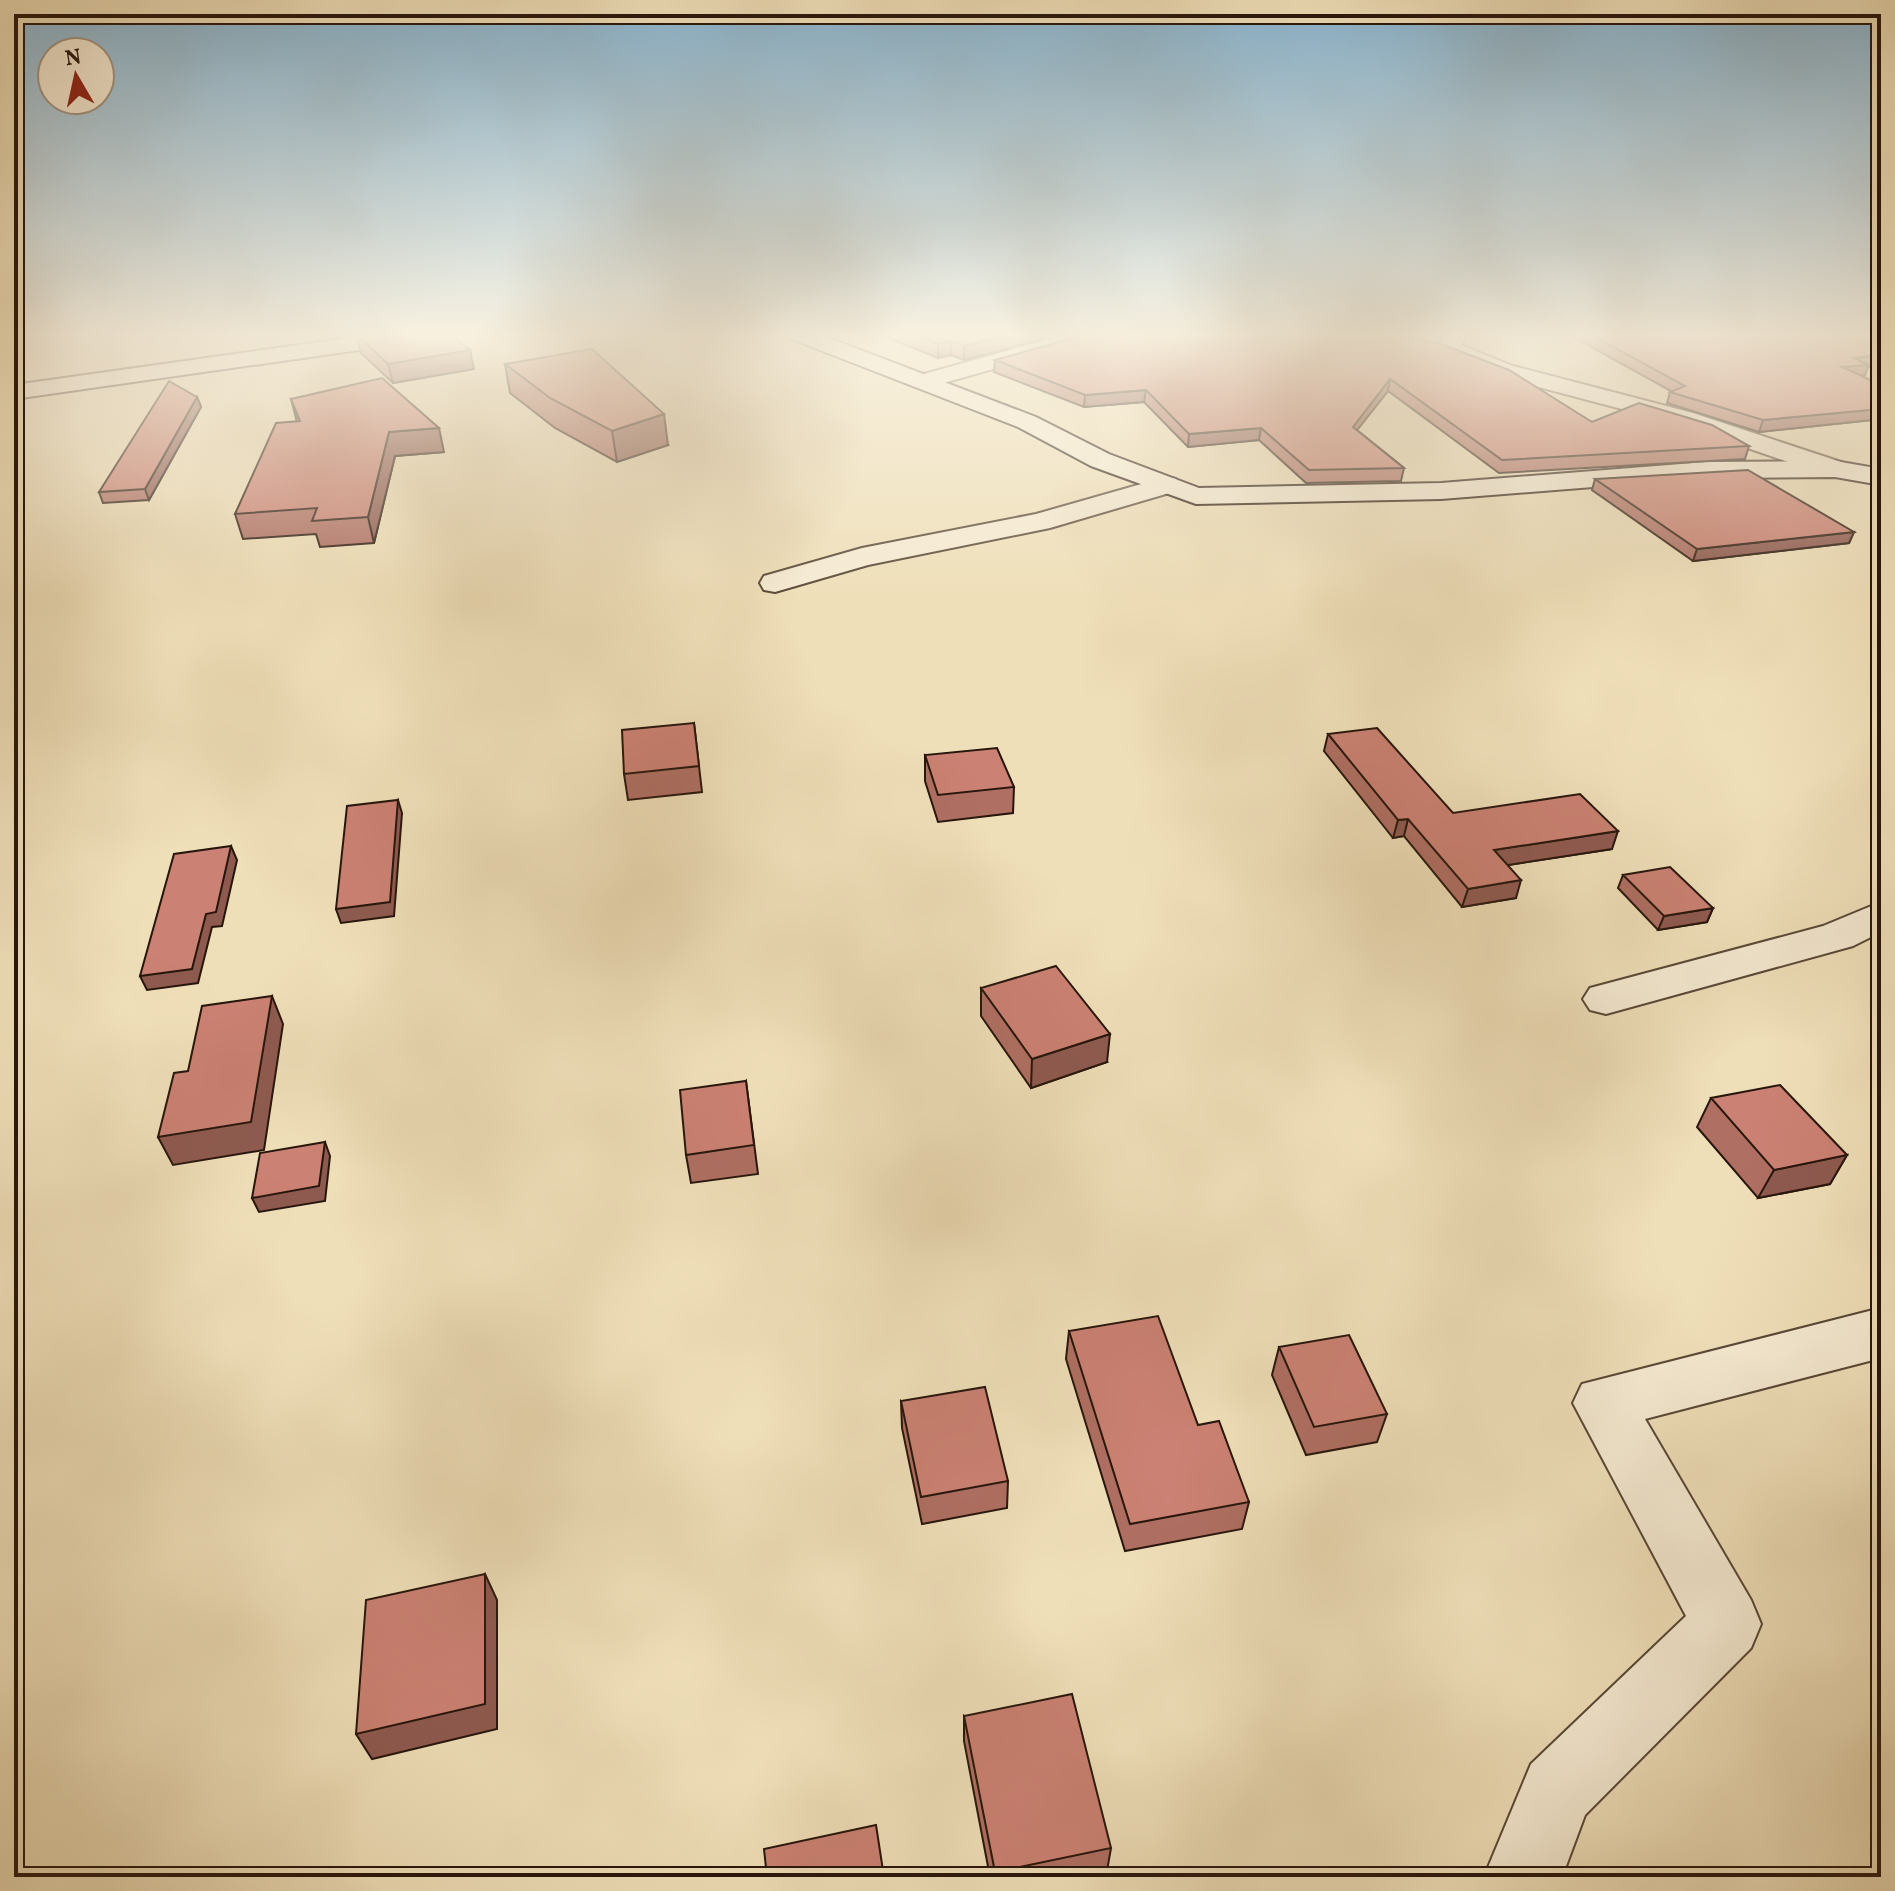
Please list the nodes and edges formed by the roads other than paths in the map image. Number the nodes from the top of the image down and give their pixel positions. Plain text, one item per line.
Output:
1 (1025, 421) edge
2 (1694, 421) edge
3 (1835, 469) junction
4 (1881, 477) edge
5 (1166, 485) junction
6 (775, 583) dead end
7 (1881, 915) edge
8 (1606, 999) dead end
9 (1881, 1333) edge
10 (1523, 1877) edge

1 - 5 main road
2 - 3 main road
3 - 4 main road
3 - 5 main road
5 - 6 main road
7 - 8 main road
9 - 10 main road

